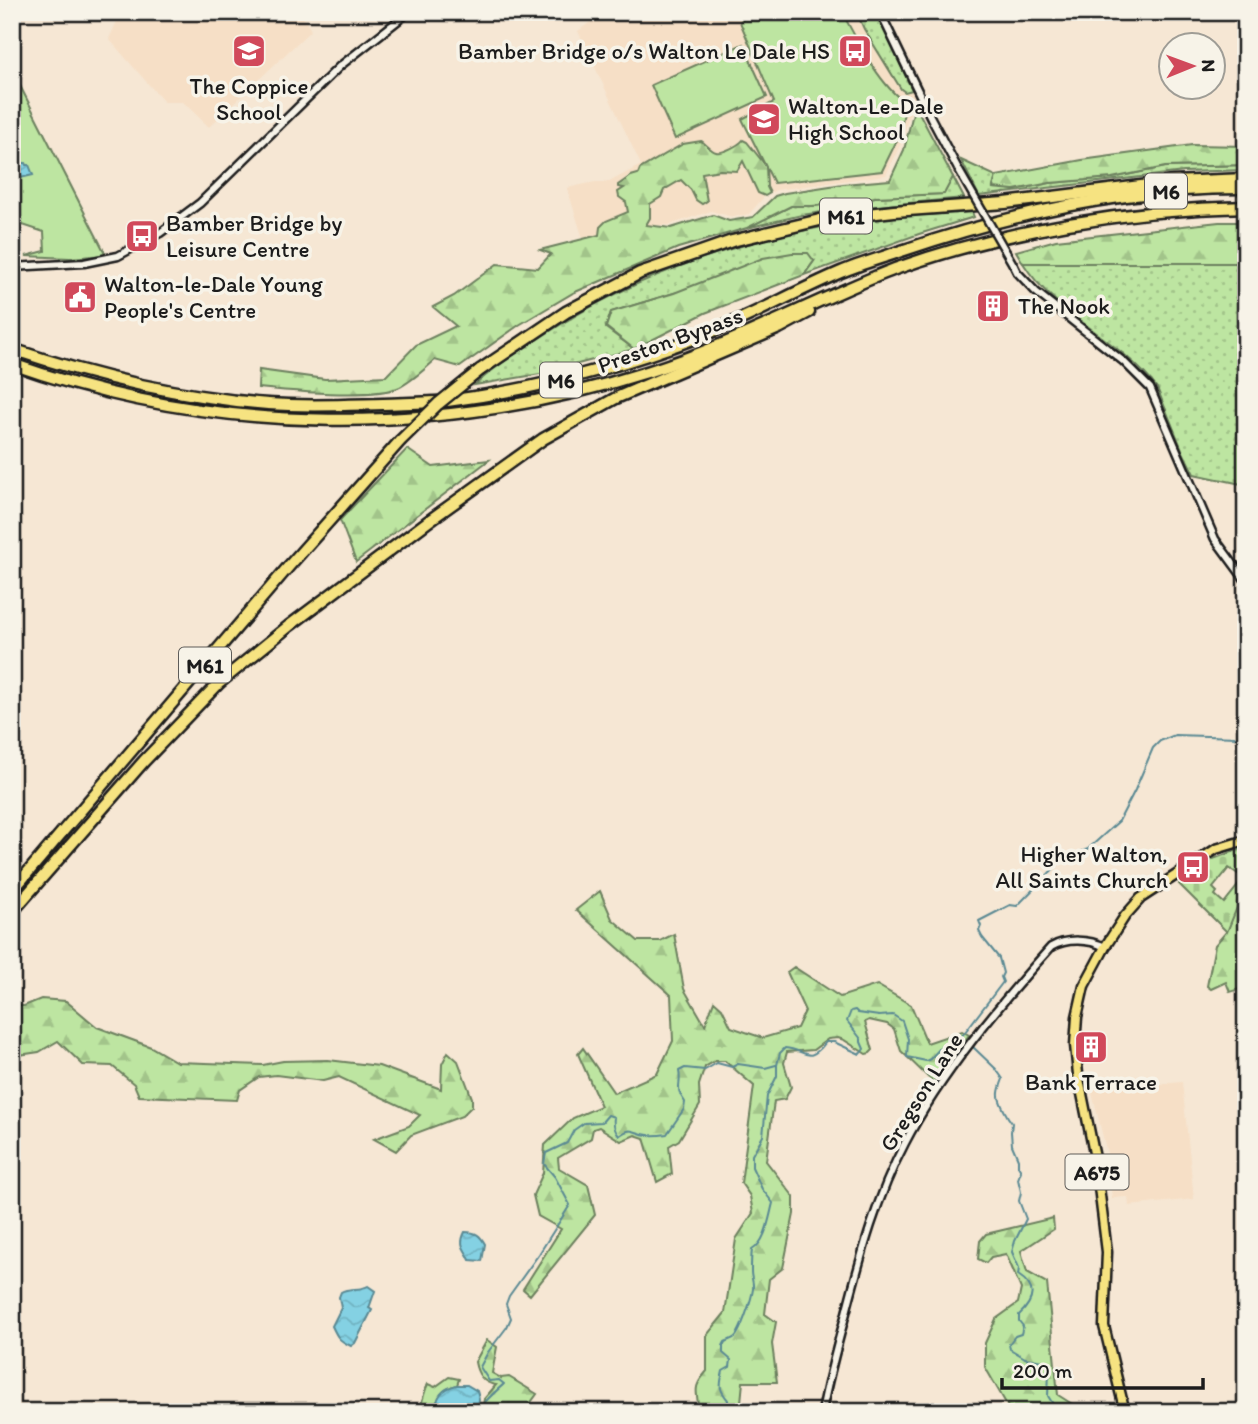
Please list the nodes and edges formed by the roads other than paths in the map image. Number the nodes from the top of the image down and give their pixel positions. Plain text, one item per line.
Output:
1 (409, 12) edge
2 (880, 12) edge
3 (1246, 179) edge
4 (1246, 188) edge
5 (1246, 207) edge
6 (12, 268) edge
7 (871, 279) junction
8 (12, 349) edge
9 (12, 364) edge
10 (1246, 582) edge
11 (1246, 840) edge
12 (12, 891) edge
13 (12, 912) edge
14 (1105, 947) junction
15 (822, 1412) edge
16 (1125, 1412) edge

1 - 6 street
2 - 10 street, bridge
3 - 12 highway, M61, bridge
4 - 8 highway, Preston Bypass / M6
5 - 7 highway, Preston Bypass / M6
7 - 9 highway, Preston Bypass / M6
7 - 13 highway, M61
11 - 14 main road, A675
14 - 15 street, Gregson Lane
14 - 16 main road, A675

